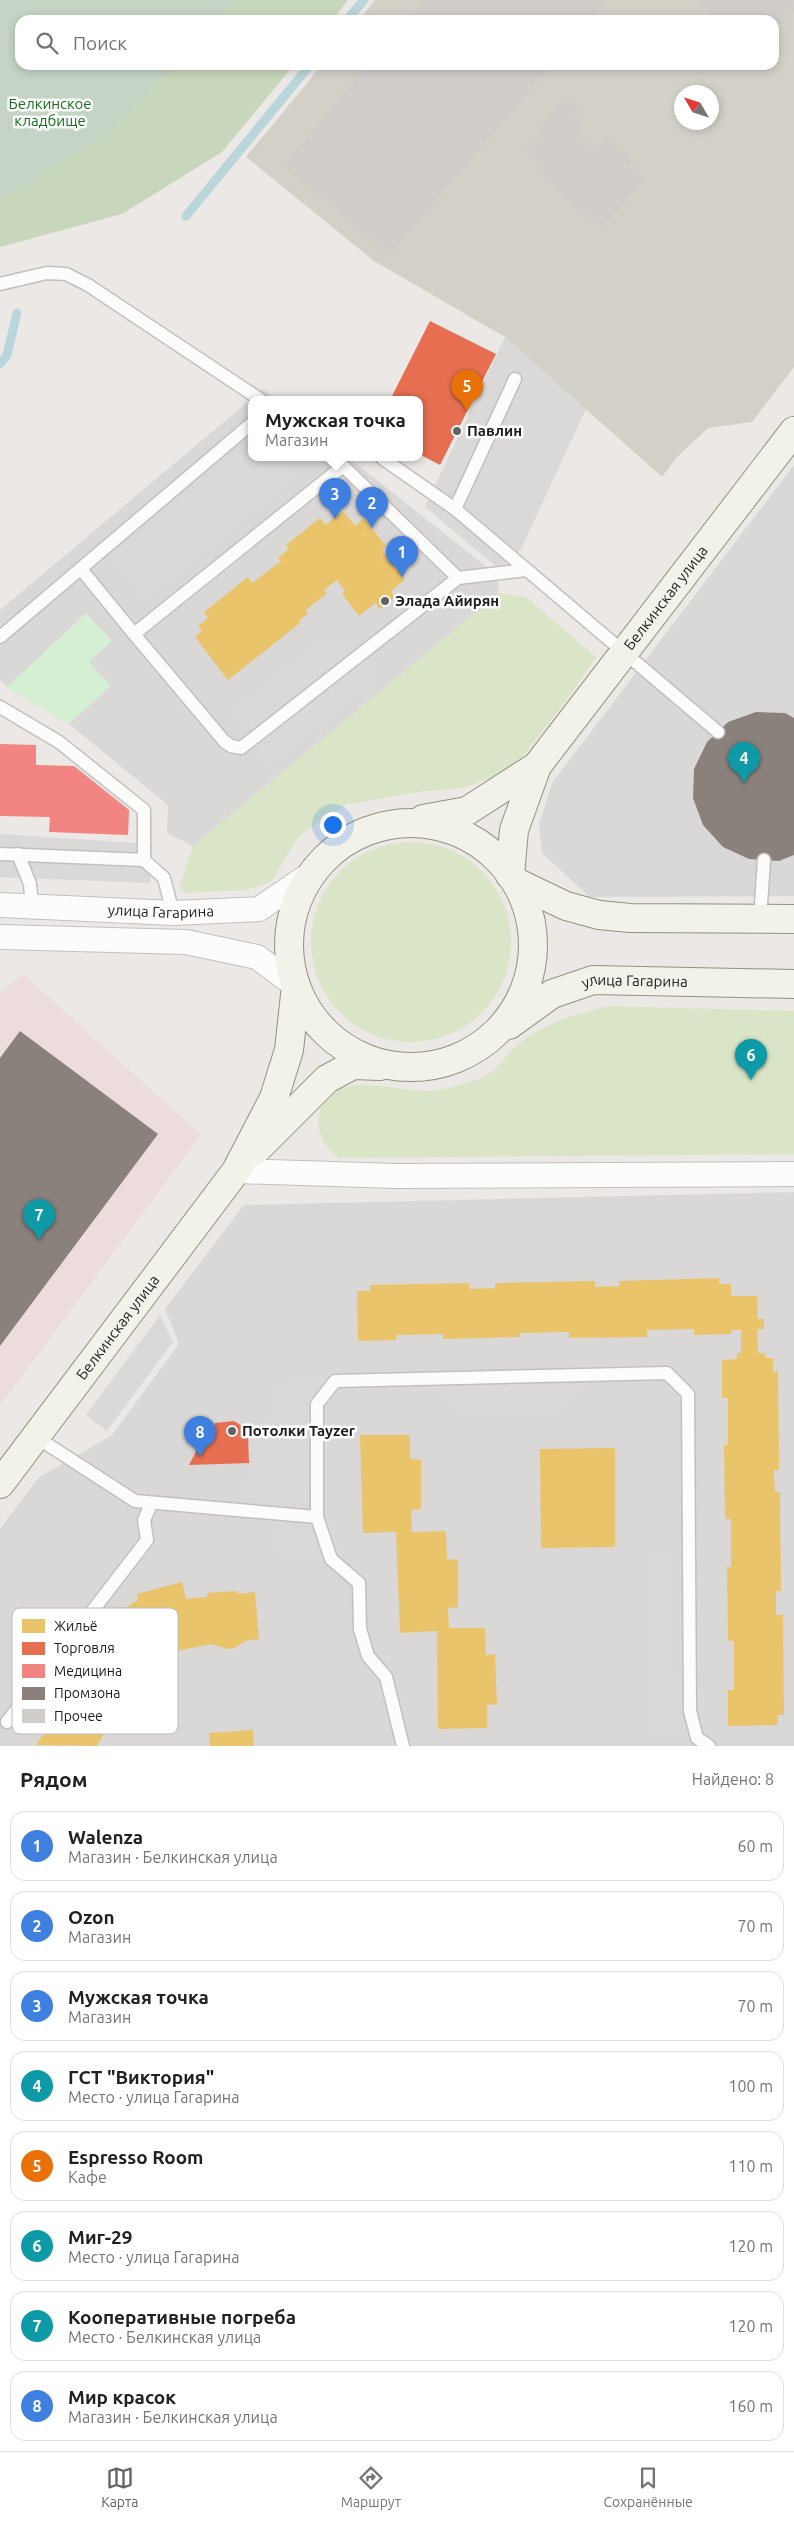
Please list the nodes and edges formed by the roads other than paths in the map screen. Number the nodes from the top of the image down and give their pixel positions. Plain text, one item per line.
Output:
1 (0, 284) edge
2 (515, 379) dead end
3 (255, 396) edge
4 (248, 427) edge
5 (794, 431) edge
6 (337, 461) edge
7 (386, 461) edge
8 (343, 466) junction
9 (454, 509) junction
10 (81, 569) junction
11 (526, 570) junction
12 (458, 578) junction
13 (134, 634) junction
14 (0, 637) edge
15 (625, 653) junction
16 (0, 707) edge
17 (718, 732) dead end
18 (537, 766) junction
19 (393, 824) junction
20 (0, 854) edge
21 (18, 854) junction
22 (144, 860) junction
23 (764, 860) dead end
24 (312, 873) junction
25 (513, 878) junction
26 (0, 905) edge
27 (32, 906) junction
28 (173, 912) junction
29 (760, 919) junction
30 (794, 919) edge
31 (0, 937) edge
32 (794, 984) edge
33 (296, 986) junction
34 (491, 1038) junction
35 (390, 1066) junction
36 (236, 1171) junction
37 (794, 1174) edge
38 (36, 1437) junction
39 (0, 1484) edge
40 (151, 1504) junction
41 (317, 1517) junction
42 (95, 1608) edge
43 (12, 1714) edge
44 (6, 1722) dead end
45 (403, 1746) edge
46 (709, 1746) edge

1 - 3 lane
2 - 9 lane
4 - 10 lane
5 - 15 main road, Белкинская улица
6 - 8 lane
7 - 9 lane
8 - 12 lane
8 - 13 lane
9 - 11 lane
10 - 13 lane
10 - 14 lane
11 - 12 lane
11 - 15 lane
12 - 13 lane
15 - 17 lane
15 - 18 main road, Белкинская улица
16 - 22 lane
18 - 19 main road, Белкинская улица
18 - 25 main road, Белкинская улица
19 - 24 main road
19 - 25 main road
20 - 21 lane
21 - 22 lane
21 - 27 lane
22 - 28 lane
23 - 29 lane
24 - 28 street, улица Гагарина
24 - 33 main road
25 - 29 main road
25 - 34 main road
26 - 27 street, улица Гагарина
27 - 28 street, улица Гагарина
29 - 30 main road
31 - 33 street, улица Гагарина
32 - 34 main road, улица Гагарина
33 - 35 main road
33 - 36 main road, Белкинская улица
34 - 35 main road, улица Гагарина
35 - 36 main road, Белкинская улица
36 - 37 street
36 - 38 main road, Белкинская улица
38 - 39 main road, Белкинская улица
38 - 40 lane
40 - 41 lane
40 - 42 lane
41 - 45 lane
41 - 46 lane
43 - 44 lane

